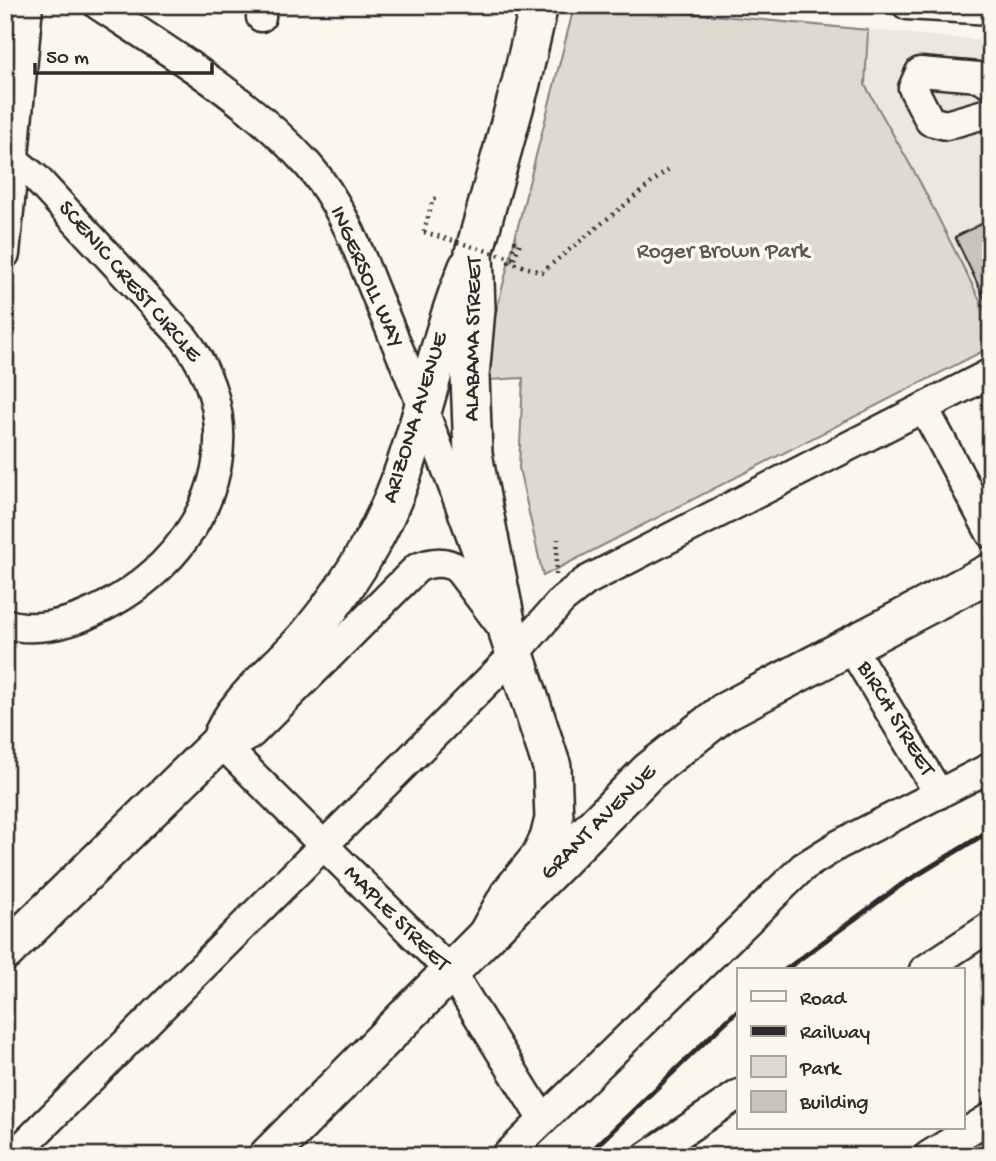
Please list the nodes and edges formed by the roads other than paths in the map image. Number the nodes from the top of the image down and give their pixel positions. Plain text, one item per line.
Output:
1 (28, 5) edge
2 (98, 5) edge
3 (539, 5) edge
4 (906, 5) edge
5 (991, 10) edge
6 (991, 84) edge
7 (991, 112) edge
8 (11, 113) edge
9 (14, 160) junction
10 (474, 253) junction
11 (5, 254) edge
12 (991, 373) edge
13 (422, 404) junction
14 (924, 408) junction
15 (991, 534) edge
16 (991, 572) edge
17 (5, 623) edge
18 (512, 645) junction
19 (850, 645) junction
20 (220, 742) junction
21 (991, 767) edge
22 (939, 794) junction
23 (323, 846) junction
24 (991, 926) edge
25 (486, 936) junction
26 (5, 953) edge
27 (927, 968) edge
28 (451, 972) junction
29 (737, 1095) edge
30 (991, 1117) edge
31 (543, 1120) junction
32 (13, 1156) edge
33 (268, 1156) edge
34 (506, 1156) edge
35 (647, 1156) edge
36 (928, 1156) edge

1 - 8 street
2 - 13 street, INGERSOLL WAY
3 - 10 main road, ALABAMA STREET
4 - 5 street
6 - 7 street
8 - 9 street
9 - 11 street
9 - 17 street, SCENIC CREST CIRCLE
10 - 13 main road, ARIZONA AVENUE
10 - 18 main road, ALABAMA STREET
12 - 14 street
13 - 18 street, ALABAMA STREET
13 - 20 main road, ARIZONA AVENUE
14 - 15 street
14 - 18 street
16 - 19 main road, GRANT AVENUE
18 - 20 street, ARIZONA AVENUE
18 - 23 street
18 - 25 main road, ALABAMA STREET
19 - 22 street, BIRCH STREET
19 - 25 main road, GRANT AVENUE
20 - 23 street, MAPLE STREET
20 - 26 main road, ARIZONA AVENUE
21 - 22 street
22 - 31 street
23 - 28 street, MAPLE STREET
23 - 32 street
24 - 27 street
25 - 28 main road, GRANT AVENUE
28 - 31 street, MAPLE STREET
28 - 33 main road, GRANT AVENUE
29 - 35 street
30 - 36 street
31 - 34 street

